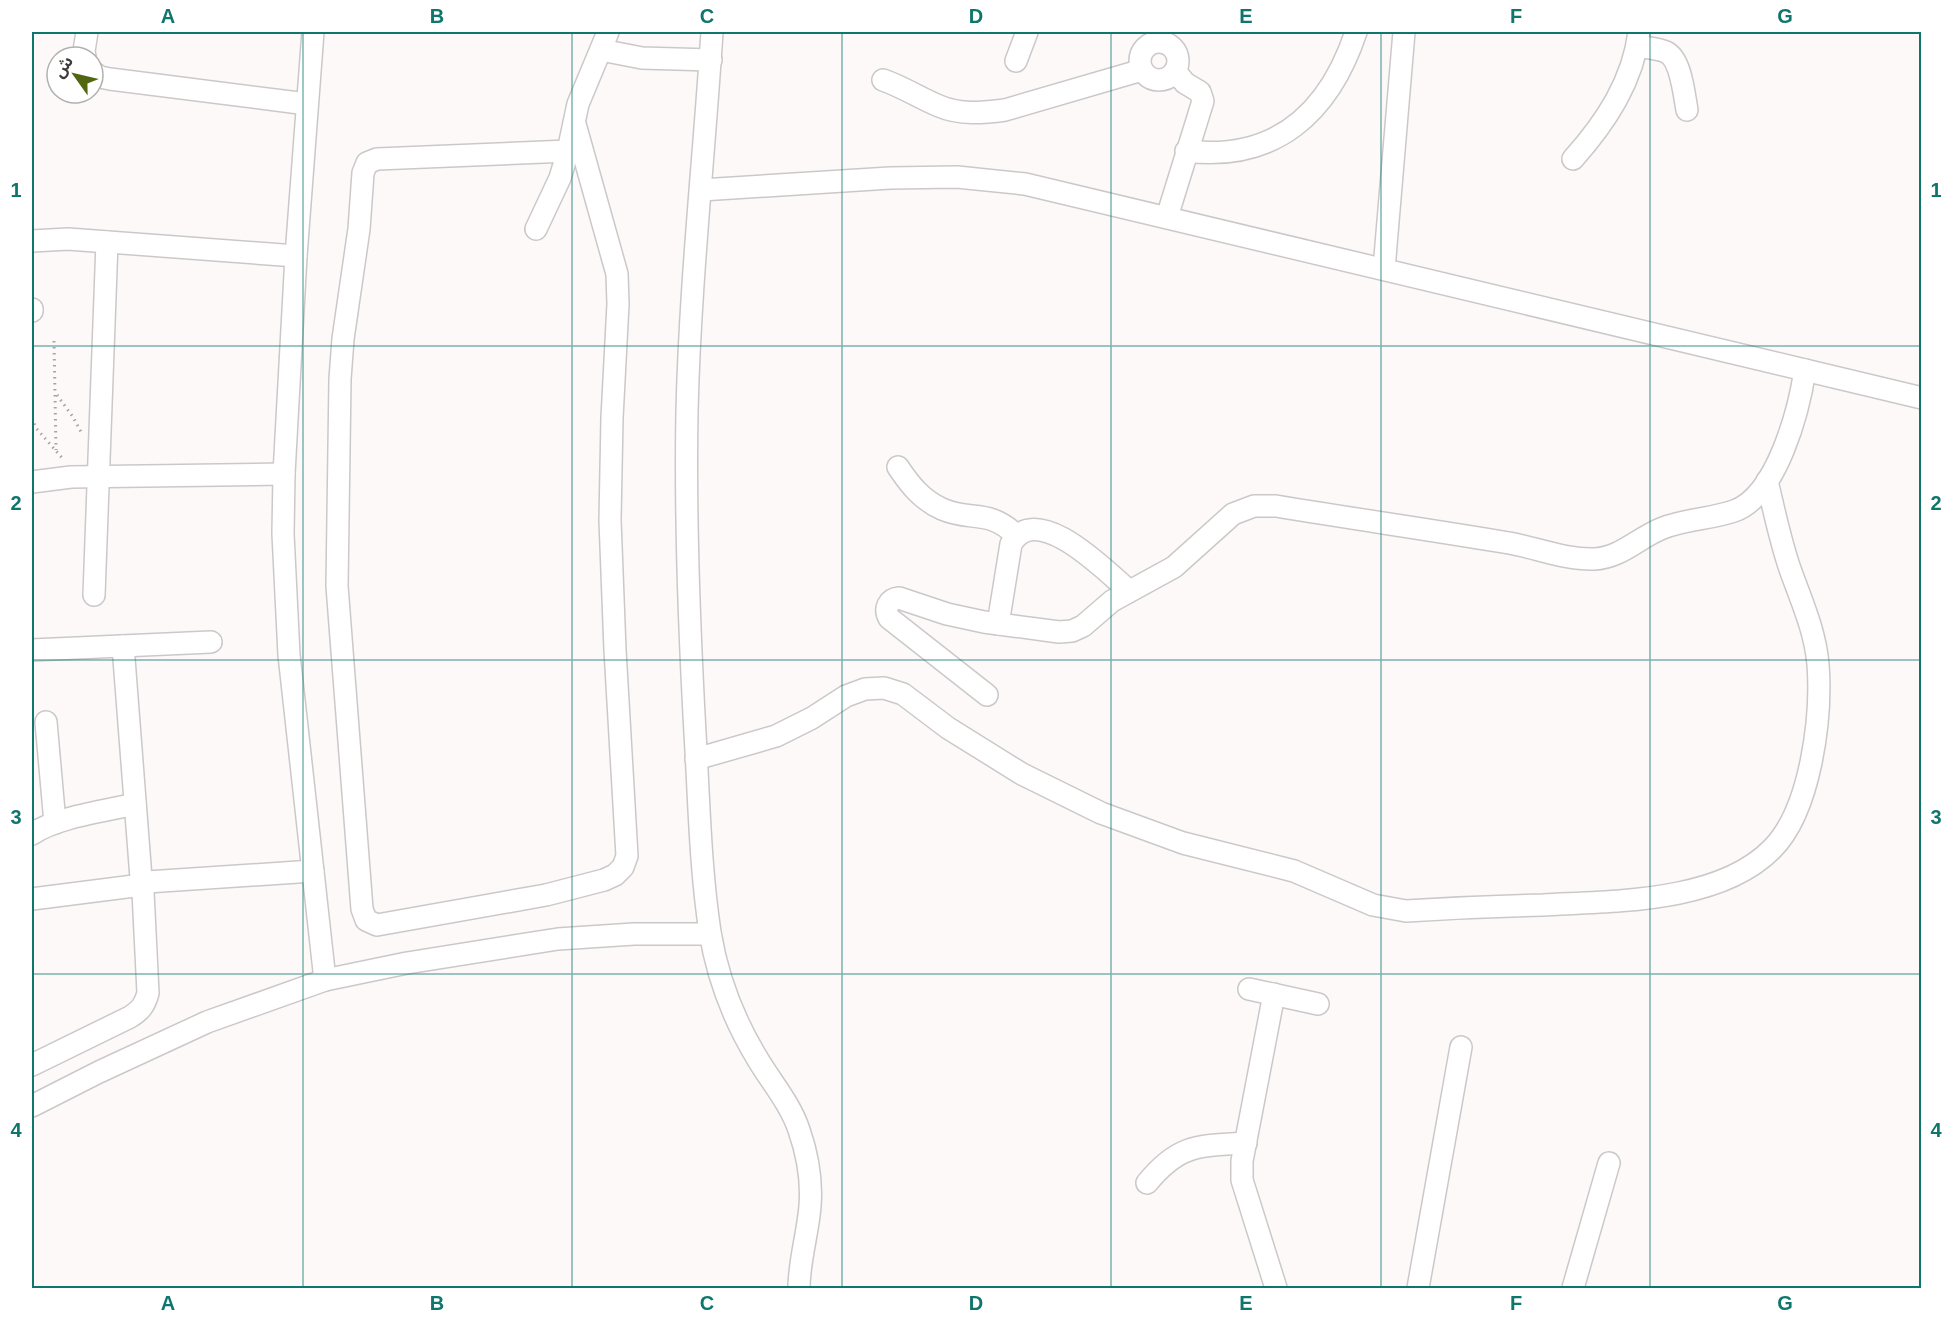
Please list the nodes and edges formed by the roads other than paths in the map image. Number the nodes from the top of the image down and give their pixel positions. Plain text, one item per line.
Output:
1 (313, 32) edge
2 (712, 32) edge
3 (1027, 32) edge
4 (1356, 32) edge
5 (1404, 32) edge
6 (1638, 39) edge
7 (605, 41) edge
8 (711, 60) junction
9 (1016, 61) dead end
10 (1142, 70) junction
11 (1175, 71) junction
12 (105, 78) edge
13 (883, 80) dead end
14 (308, 104) junction
15 (1687, 110) dead end
16 (575, 124) junction
17 (568, 151) junction
18 (1186, 151) junction
19 (1573, 159) dead end
20 (701, 190) junction
21 (1167, 217) junction
22 (536, 229) dead end
23 (32, 241) edge
24 (107, 242) junction
25 (296, 256) junction
26 (1384, 269) junction
27 (1804, 370) junction
28 (1922, 398) edge
29 (898, 467) dead end
30 (284, 474) junction
31 (99, 478) junction
32 (1767, 481) junction
33 (32, 482) edge
34 (1016, 535) junction
35 (1128, 590) junction
36 (94, 595) dead end
37 (998, 624) junction
38 (211, 642) dead end
39 (123, 646) junction
40 (32, 650) edge
41 (987, 695) dead end
42 (46, 723) dead end
43 (696, 759) junction
44 (135, 804) junction
45 (55, 823) junction
46 (32, 834) edge
47 (313, 871) junction
48 (141, 885) junction
49 (32, 899) edge
50 (710, 934) junction
51 (325, 980) junction
52 (1249, 989) dead end
53 (1274, 994) junction
54 (1318, 1004) dead end
55 (1461, 1047) dead end
56 (32, 1065) edge
57 (32, 1106) edge
58 (1246, 1143) junction
59 (1609, 1162) dead end
60 (1147, 1183) dead end
61 (799, 1288) edge
62 (1276, 1288) edge
63 (1418, 1288) edge
64 (1573, 1288) edge

1 - 14 street
2 - 8 street
3 - 9 street
4 - 18 street
5 - 26 street
6 - 15 street
6 - 19 street
7 - 8 street
7 - 16 street
8 - 20 street
10 - 11 street
10 - 11 street
10 - 13 street
11 - 18 street
12 - 14 street
14 - 25 street
16 - 17 street
16 - 17 street
17 - 22 street
18 - 21 street
20 - 21 street
20 - 43 street
21 - 26 street
23 - 24 street
24 - 25 street
24 - 31 street
25 - 30 street
26 - 27 street
27 - 28 street
27 - 32 street
29 - 34 street
30 - 31 street
30 - 47 street
31 - 33 street
31 - 36 street
32 - 35 street
32 - 43 street
34 - 35 street
34 - 37 street
35 - 37 street
37 - 41 street
38 - 39 street
39 - 40 street
39 - 44 street
42 - 45 street
43 - 50 street
44 - 45 street
44 - 48 street
45 - 46 street
47 - 48 street
47 - 51 street
48 - 49 street
48 - 56 street
50 - 51 street
50 - 61 street
51 - 57 street
52 - 53 street
53 - 54 street
53 - 58 street
55 - 63 street
58 - 60 street
58 - 62 street
59 - 64 street

